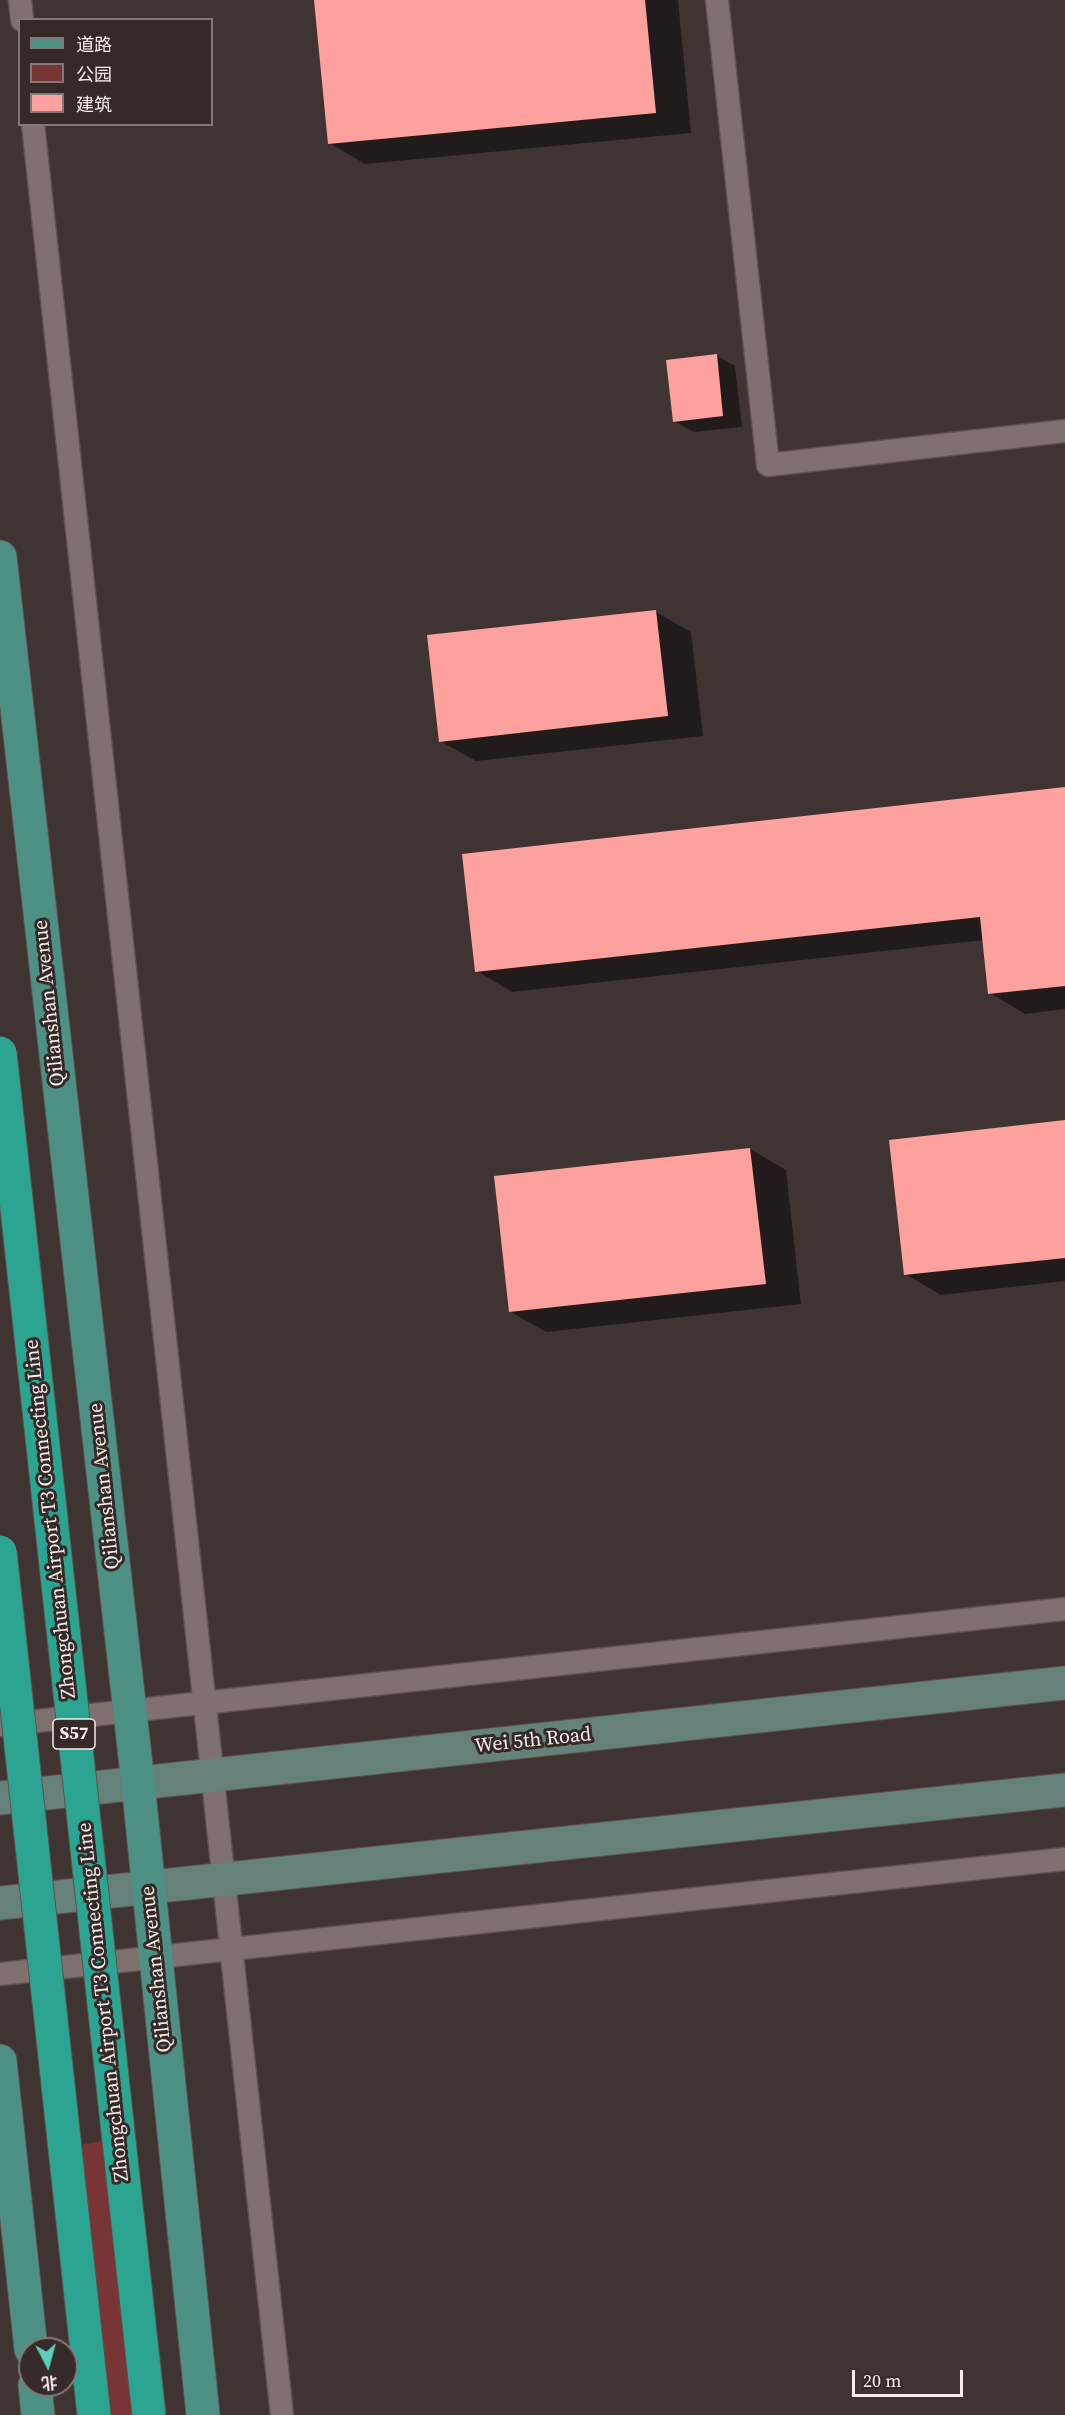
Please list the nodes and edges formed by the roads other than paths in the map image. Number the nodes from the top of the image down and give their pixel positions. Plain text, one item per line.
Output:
1 (20, 0) edge
2 (717, 0) edge
3 (22, 18) edge
4 (33, 126) edge
5 (1065, 431) edge
6 (0, 557) edge
7 (0, 1053) edge
8 (0, 1552) edge
9 (1065, 1609) edge
10 (1065, 1683) edge
11 (205, 1703) junction
12 (130, 1710) junction
13 (0, 1725) edge
14 (212, 1775) junction
15 (138, 1783) junction
16 (1065, 1790) edge
17 (0, 1798) edge
18 (1065, 1859) edge
19 (224, 1879) junction
20 (149, 1887) junction
21 (0, 1903) edge
22 (231, 1949) junction
23 (156, 1957) junction
24 (0, 1974) edge
25 (0, 2061) edge
26 (30, 2337) edge
27 (36, 2397) edge
28 (38, 2415) edge
29 (94, 2415) edge
30 (149, 2415) edge
31 (204, 2415) edge
32 (282, 2415) edge

1 - 3 lane
2 - 5 lane
4 - 11 lane
6 - 12 main road, Qilianshan Avenue
7 - 30 highway, Zhongchuan Airport T3 Connecting Line / S57, bridge
8 - 29 highway, bridge
9 - 11 lane
10 - 14 street, Wei 5th Road
11 - 12 lane
11 - 14 lane
12 - 13 lane
12 - 15 main road, Qilianshan Avenue
14 - 15 street, Wei 5th Road
14 - 19 lane
15 - 17 street, Wei 5th Road
15 - 20 main road, Qilianshan Avenue
16 - 19 street
18 - 22 lane
19 - 20 street
19 - 22 lane
20 - 21 street
20 - 23 main road, Qilianshan Avenue
22 - 23 lane
22 - 32 lane
23 - 24 lane
23 - 31 main road, Qilianshan Avenue
25 - 26 main road
27 - 28 main road

